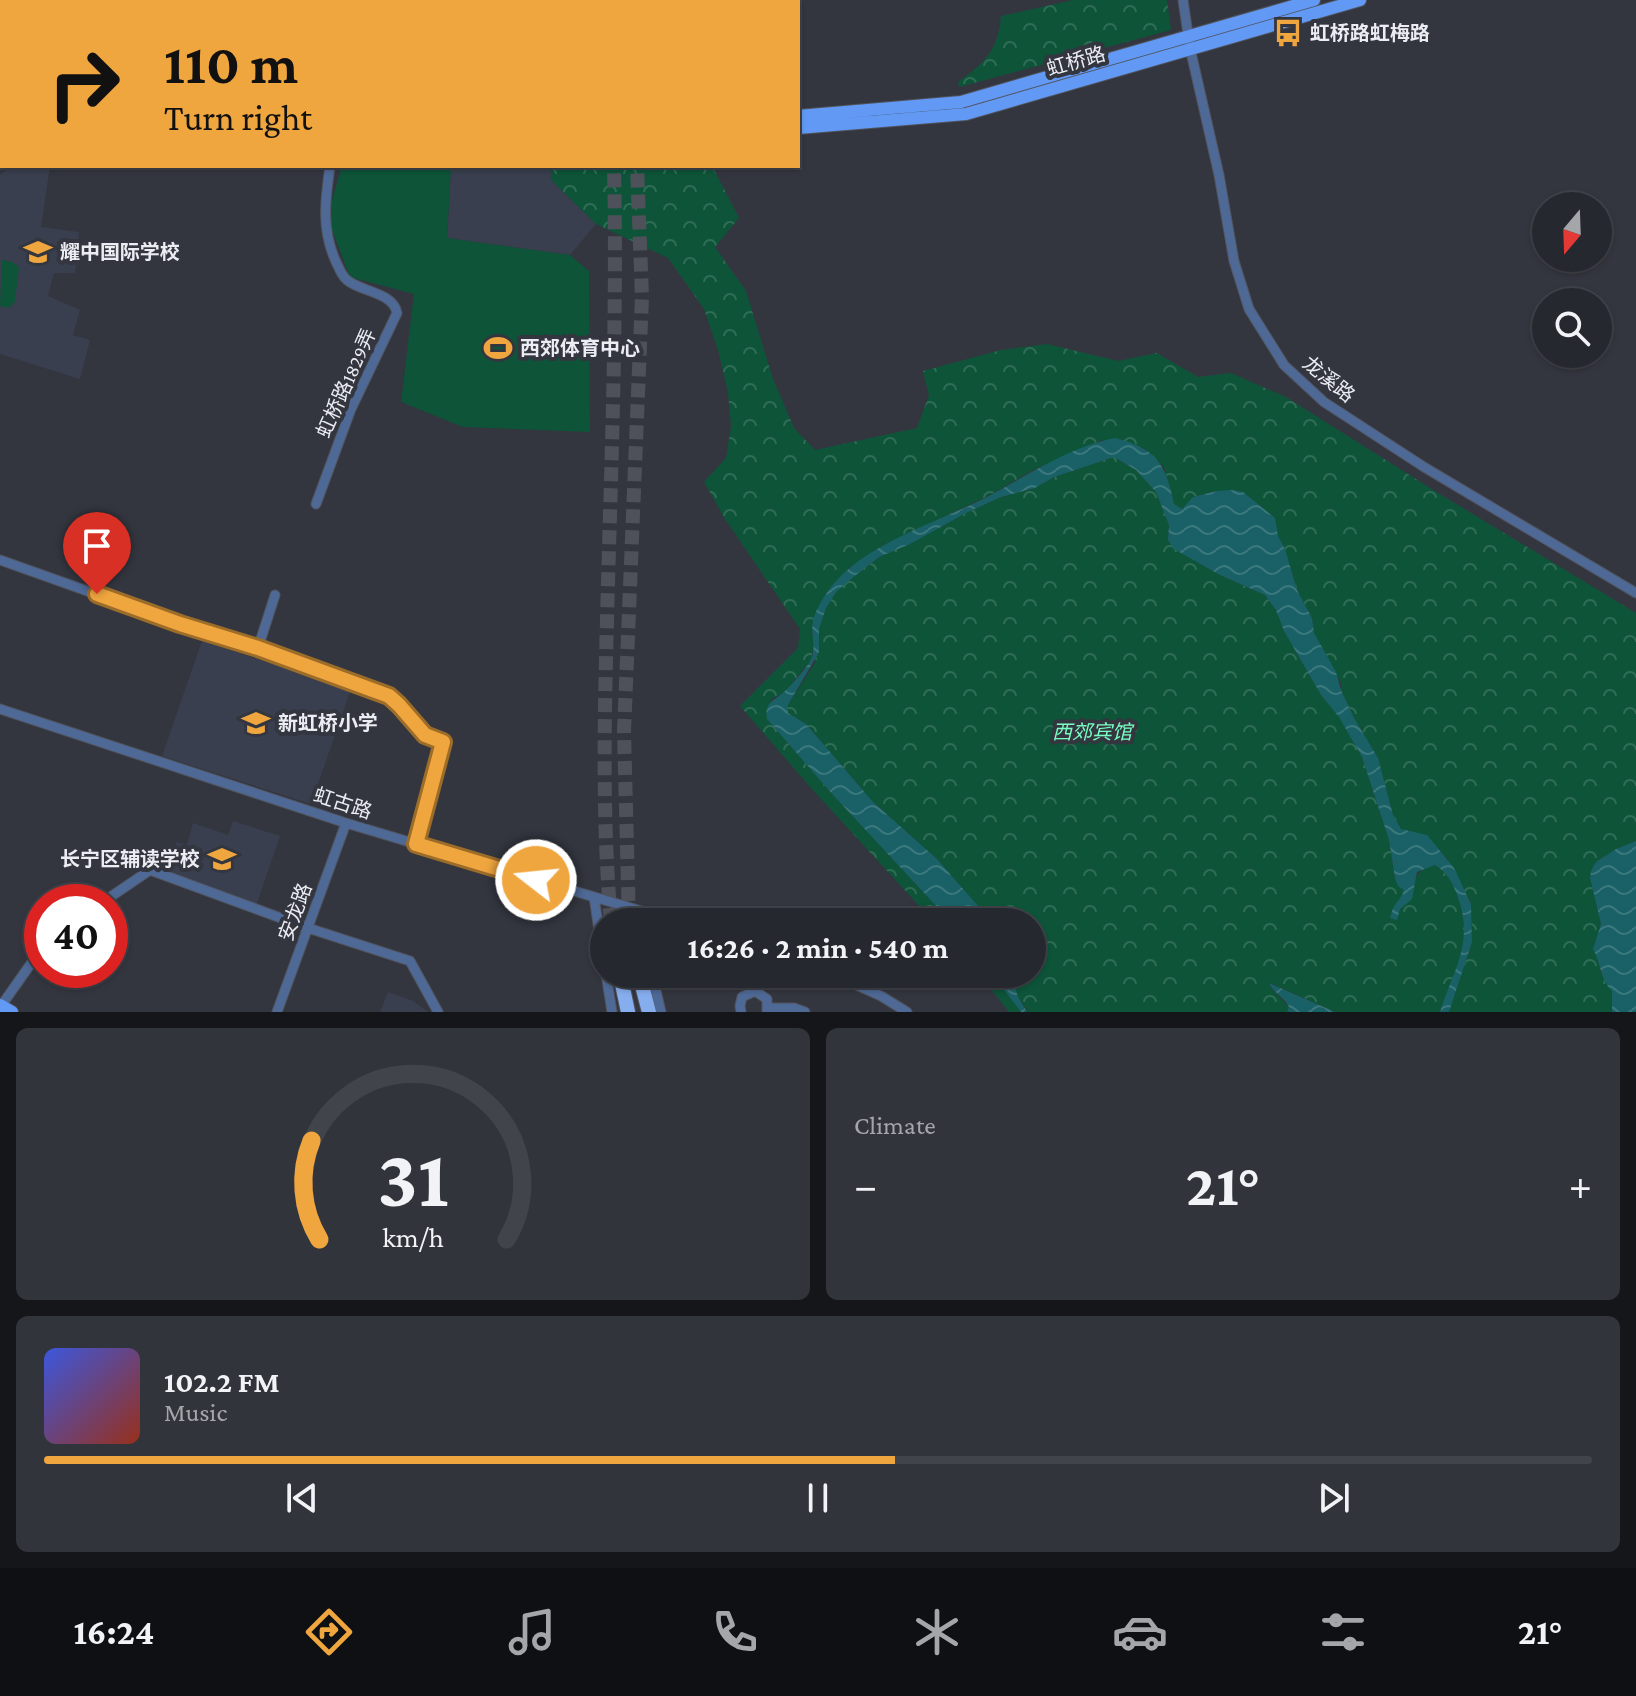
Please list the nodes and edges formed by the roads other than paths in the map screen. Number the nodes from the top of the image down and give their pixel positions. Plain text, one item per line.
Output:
1 (1183, 0) edge
2 (1314, 0) edge
3 (1360, 0) edge
4 (1189, 41) junction
5 (800, 116) edge
6 (800, 128) edge
7 (330, 168) edge
8 (316, 504) dead end
9 (0, 560) edge
10 (1636, 593) edge
11 (275, 595) dead end
12 (258, 648) junction
13 (0, 709) edge
14 (346, 823) junction
15 (416, 844) junction
16 (128, 885) edge
17 (594, 897) junction
18 (596, 908) edge
19 (634, 908) edge
20 (308, 928) junction
21 (24, 977) edge
22 (608, 988) edge
23 (623, 988) edge
24 (643, 988) edge
25 (655, 988) edge
26 (863, 988) edge
27 (5, 1008) edge
28 (769, 1011) edge
29 (277, 1012) edge
30 (438, 1012) edge
31 (612, 1012) edge
32 (628, 1012) edge
33 (649, 1012) edge
34 (661, 1012) edge
35 (740, 1012) edge
36 (805, 1012) edge
37 (907, 1012) edge

1 - 4 street, 龙溪路
2 - 4 main road, 虹桥路
3 - 4 main road, 虹桥路
4 - 5 main road, 虹桥路
4 - 6 main road, 虹桥路
4 - 10 street, 龙溪路
7 - 8 street, 虹桥路1829弄
9 - 12 street
11 - 12 street
12 - 15 street
13 - 14 street, 虹古路
14 - 15 street, 虹古路
14 - 20 street, 安龙路
15 - 17 street, 虹古路
16 - 20 street
17 - 18 street
17 - 19 street, 虹古路
20 - 29 street, 安龙路
20 - 30 street
21 - 27 street
22 - 31 street
23 - 32 highway
24 - 33 highway
25 - 34 street
26 - 37 street
28 - 35 street
28 - 36 street

